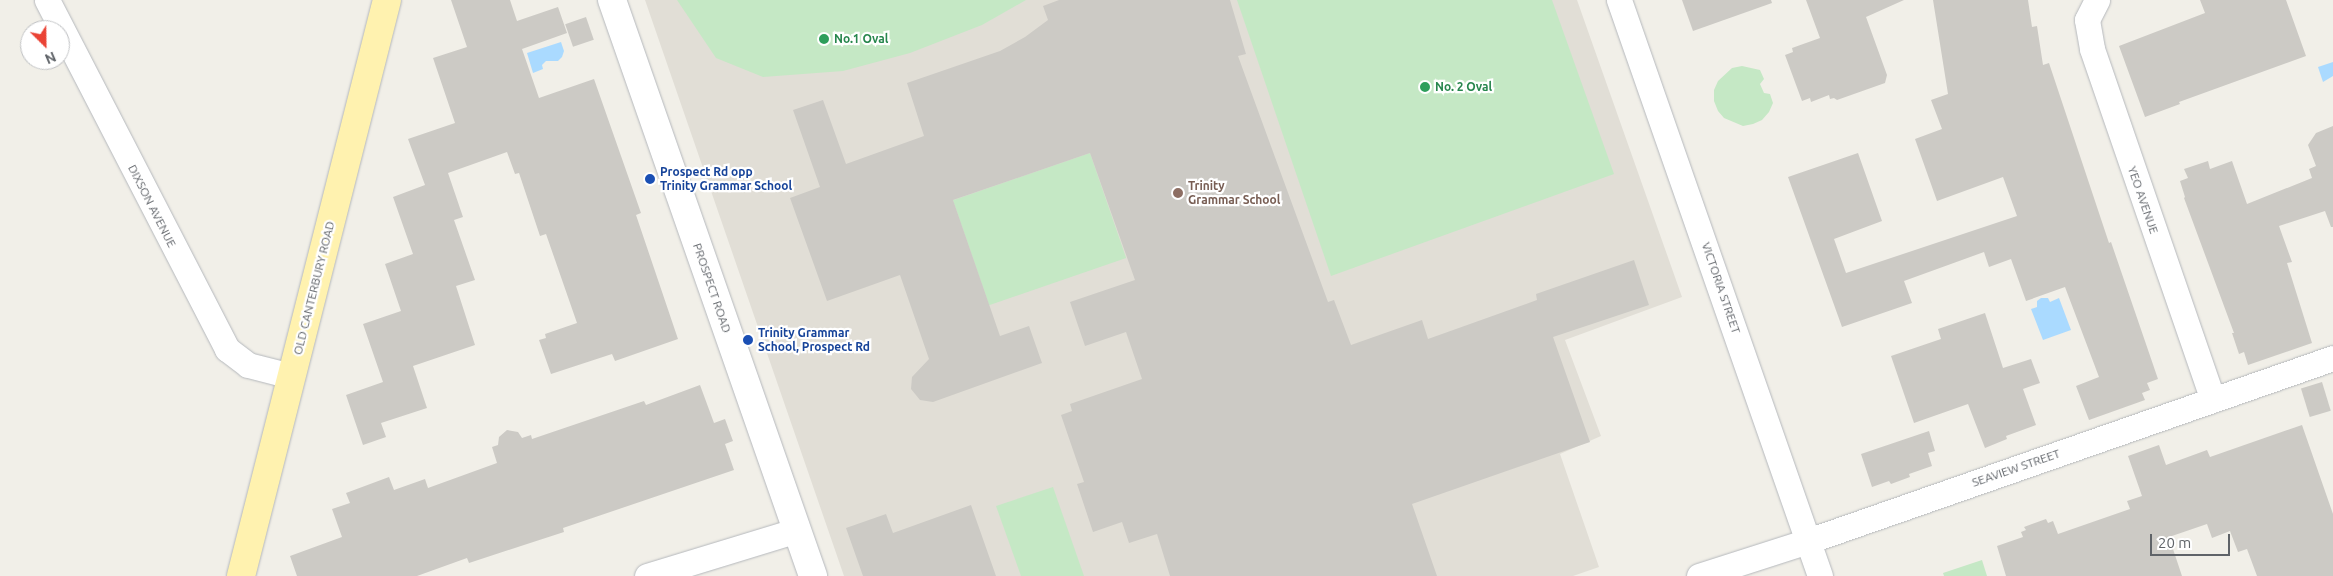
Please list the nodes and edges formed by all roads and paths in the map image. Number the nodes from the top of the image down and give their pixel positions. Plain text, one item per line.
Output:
1 (47, 0) edge
2 (387, 0) edge
3 (612, 0) edge
4 (1619, 0) edge
5 (2097, 0) edge
6 (2333, 358) edge
7 (291, 376) junction
8 (2212, 400) junction
9 (798, 530) junction
10 (1808, 541) junction
11 (241, 576) edge
12 (647, 576) edge
13 (813, 576) edge
14 (1699, 576) edge
15 (1820, 576) edge

1 - 7 street, DIXSON AVENUE
2 - 7 main road, OLD CANTERBURY ROAD
3 - 9 street, PROSPECT ROAD
4 - 10 street, VICTORIA STREET
5 - 8 street, YEO AVENUE
6 - 8 street, SEAVIEW STREET
7 - 11 main road, OLD CANTERBURY ROAD
8 - 10 street, SEAVIEW STREET
9 - 12 street
9 - 13 street, PROSPECT ROAD
10 - 14 street, SEAVIEW STREET
10 - 15 street, VICTORIA STREET

